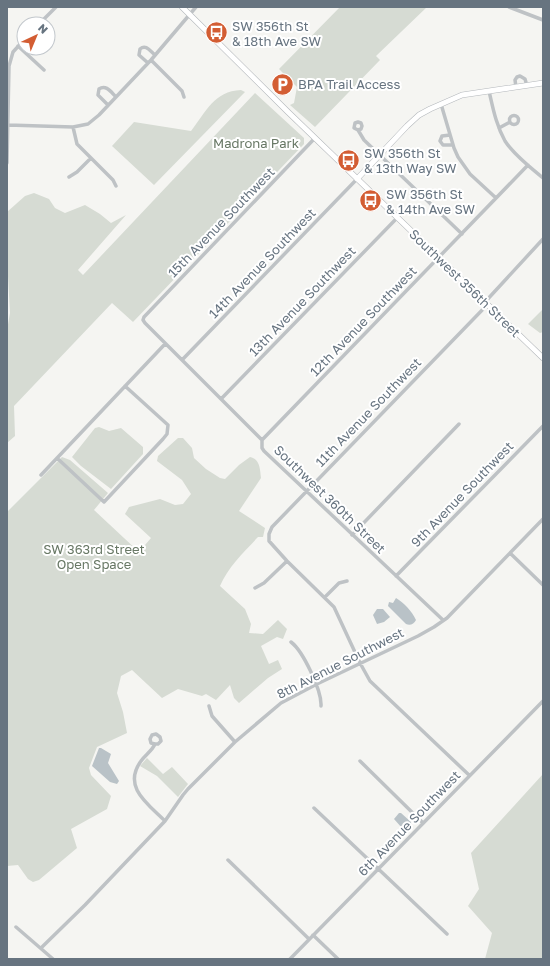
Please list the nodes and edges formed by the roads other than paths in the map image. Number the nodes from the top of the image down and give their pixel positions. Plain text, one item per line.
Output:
1 (56, 7) edge
2 (182, 7) edge
3 (196, 7) edge
4 (508, 7) edge
5 (189, 15) junction
6 (47, 16) edge
7 (543, 20) edge
8 (16, 48) edge
9 (29, 56) edge
10 (155, 56) junction
11 (149, 62) junction
12 (44, 70) dead end
13 (543, 83) edge
14 (527, 86) junction
15 (516, 87) junction
16 (489, 91) junction
17 (116, 97) junction
18 (184, 97) dead end
19 (7, 102) edge
20 (441, 104) junction
21 (108, 105) junction
22 (510, 122) dead end
23 (8, 126) junction
24 (73, 127) junction
25 (499, 128) junction
26 (358, 130) dead end
27 (450, 135) junction
28 (315, 138) junction
29 (453, 145) junction
30 (380, 155) junction
31 (91, 158) junction
32 (7, 163) edge
33 (528, 165) junction
34 (69, 177) dead end
35 (357, 178) junction
36 (543, 178) edge
37 (116, 186) dead end
38 (496, 198) junction
39 (397, 218) junction
40 (462, 234) junction
41 (543, 239) edge
42 (438, 257) junction
43 (487, 303) junction
44 (143, 320) joint
45 (165, 344) junction
46 (543, 358) edge
47 (182, 360) junction
48 (125, 386) junction
49 (221, 399) junction
50 (459, 424) dead end
51 (543, 426) edge
52 (262, 440) junction
53 (57, 458) junction
54 (41, 475) dead end
55 (305, 491) junction
56 (543, 519) edge
57 (352, 535) junction
58 (510, 554) junction
59 (287, 560) junction
60 (396, 576) junction
61 (347, 581) dead end
62 (543, 585) edge
63 (255, 588) dead end
64 (325, 597) junction
65 (443, 620) junction
66 (291, 642) dead end
67 (360, 663) junction
68 (317, 684) junction
69 (543, 701) edge
70 (209, 706) dead end
71 (321, 706) dead end
72 (235, 742) junction
73 (155, 744) dead end
74 (360, 761) dead end
75 (469, 775) junction
76 (314, 808) dead end
77 (165, 821) junction
78 (423, 823) junction
79 (228, 860) dead end
80 (379, 868) junction
81 (16, 927) dead end
82 (447, 934) dead end
83 (313, 935) junction
84 (309, 939) junction
85 (41, 948) junction
86 (52, 959) edge
87 (290, 959) edge
88 (338, 959) edge

1 - 6 street
2 - 5 main road, Southwest 356th Street
3 - 5 street
4 - 7 street
5 - 10 street
5 - 28 main road, Southwest 356th Street
8 - 19 street
9 - 12 street
10 - 11 street
10 - 11 street
11 - 17 street
11 - 18 street
13 - 14 main road
14 - 15 main road
14 - 15 street
15 - 16 main road
16 - 20 main road
16 - 25 street
17 - 21 street
17 - 21 street
19 - 23 street
20 - 27 street
20 - 30 main road
21 - 24 street
22 - 25 street
23 - 24 street
23 - 32 street
24 - 31 street
25 - 33 street
26 - 30 street
27 - 29 street
27 - 29 street
28 - 35 main road, Southwest 356th Street
28 - 44 street, 15th Avenue Southwest
29 - 38 street
30 - 35 main road
30 - 40 street
31 - 34 street
31 - 37 street
33 - 36 street
33 - 38 street, 12th Avenue Southwest
35 - 39 main road, Southwest 356th Street
35 - 47 street, 14th Avenue Southwest
38 - 40 street, 12th Avenue Southwest
39 - 42 main road, Southwest 356th Street
39 - 49 street, 13th Avenue Southwest
40 - 42 street, 12th Avenue Southwest
41 - 43 street, 11th Avenue Southwest
42 - 43 main road, Southwest 356th Street
42 - 52 street, 12th Avenue Southwest
43 - 46 main road, Southwest 356th Street
43 - 55 street, 11th Avenue Southwest
44 - 45 street, Southwest 360th Street
45 - 47 street, Southwest 360th Street
45 - 48 street
47 - 49 street, Southwest 360th Street
48 - 53 street
48 - 53 street
49 - 52 street, Southwest 360th Street
50 - 57 street
51 - 60 street, 9th Avenue Southwest
52 - 55 street, Southwest 360th Street
53 - 54 street
55 - 57 street, Southwest 360th Street
55 - 59 street, 11th Avenue Southwest
56 - 58 street, 8th Avenue Southwest
57 - 60 street, Southwest 360th Street
58 - 62 street
58 - 65 street, 8th Avenue Southwest
59 - 63 street
59 - 64 street
60 - 65 street, Southwest 360th Street
61 - 64 street
64 - 67 street
65 - 67 street, 8th Avenue Southwest
66 - 68 street
67 - 68 street, 8th Avenue Southwest
67 - 75 street
68 - 71 street
68 - 72 street, 8th Avenue Southwest
69 - 75 street, 6th Avenue Southwest
70 - 72 street
72 - 77 street, 8th Avenue Southwest
73 - 77 street
74 - 78 street
75 - 78 street, 6th Avenue Southwest
76 - 80 street
77 - 85 street, 8th Avenue Southwest
78 - 80 street, 6th Avenue Southwest
79 - 84 street
80 - 82 street
80 - 83 street, 6th Avenue Southwest
81 - 85 street
83 - 84 street, 6th Avenue Southwest
83 - 88 street
84 - 87 street, 6th Avenue Southwest
85 - 86 street

